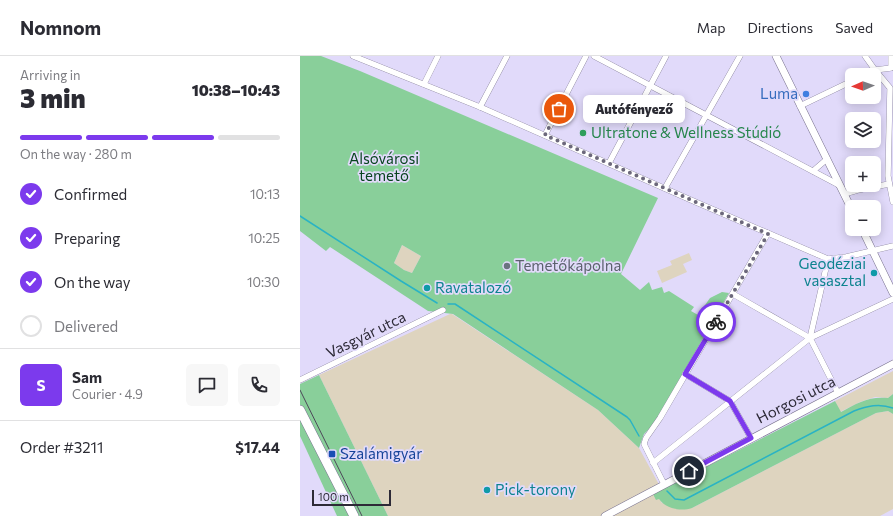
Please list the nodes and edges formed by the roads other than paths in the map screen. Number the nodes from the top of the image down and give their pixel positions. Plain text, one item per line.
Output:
1 (353, 56) edge
2 (438, 56) edge
3 (507, 56) edge
4 (586, 56) edge
5 (594, 56) edge
6 (666, 56) edge
7 (740, 56) edge
8 (776, 56) edge
9 (864, 56) edge
10 (891, 56) edge
11 (367, 59) edge
12 (873, 68) edge
13 (892, 68) edge
14 (881, 69) edge
15 (881, 77) edge
16 (424, 84) junction
17 (845, 84) edge
18 (650, 86) junction
19 (800, 106) junction
20 (480, 107) junction
21 (706, 116) junction
22 (545, 135) junction
23 (827, 159) junction
24 (609, 163) junction
25 (813, 172) junction
26 (889, 184) junction
27 (840, 185) junction
28 (665, 188) junction
29 (844, 194) junction
30 (847, 200) edge
31 (893, 202) edge
32 (768, 234) junction
33 (866, 236) edge
34 (893, 246) edge
35 (873, 251) junction
36 (828, 259) junction
37 (893, 293) edge
38 (733, 294) junction
39 (893, 299) edge
40 (443, 310) dead end
41 (810, 338) junction
42 (893, 364) edge
43 (685, 374) junction
44 (300, 380) edge
45 (838, 393) junction
46 (730, 401) junction
47 (300, 410) edge
48 (751, 438) junction
49 (653, 463) junction
50 (664, 484) junction
51 (354, 516) edge
52 (605, 516) edge

1 - 11 street
2 - 16 street
3 - 20 street
4 - 22 street
5 - 18 street
6 - 18 street
7 - 21 street
8 - 19 street
9 - 12 street
10 - 13 street
11 - 16 street
13 - 14 street
15 - 26 street
16 - 20 street
17 - 19 street
18 - 21 street
18 - 24 street
19 - 23 street
20 - 22 street
21 - 25 street
21 - 28 street
22 - 24 street
23 - 25 street
23 - 27 street
24 - 28 street
25 - 27 street
26 - 29 street
26 - 31 street
27 - 29 street
28 - 32 street
29 - 30 street
32 - 36 street
32 - 38 street
33 - 35 street
34 - 35 street
35 - 36 street
35 - 37 street
36 - 41 street
38 - 41 street
38 - 43 street
39 - 41 street
40 - 44 street, Vasgyár utca
41 - 45 street
41 - 46 street
42 - 45 street, Horgosi utca
43 - 46 street
43 - 49 street
45 - 48 street, Horgosi utca
46 - 48 street
46 - 49 street
47 - 51 main road
48 - 50 street, Horgosi utca
49 - 50 street
50 - 52 street, Horgosi utca

